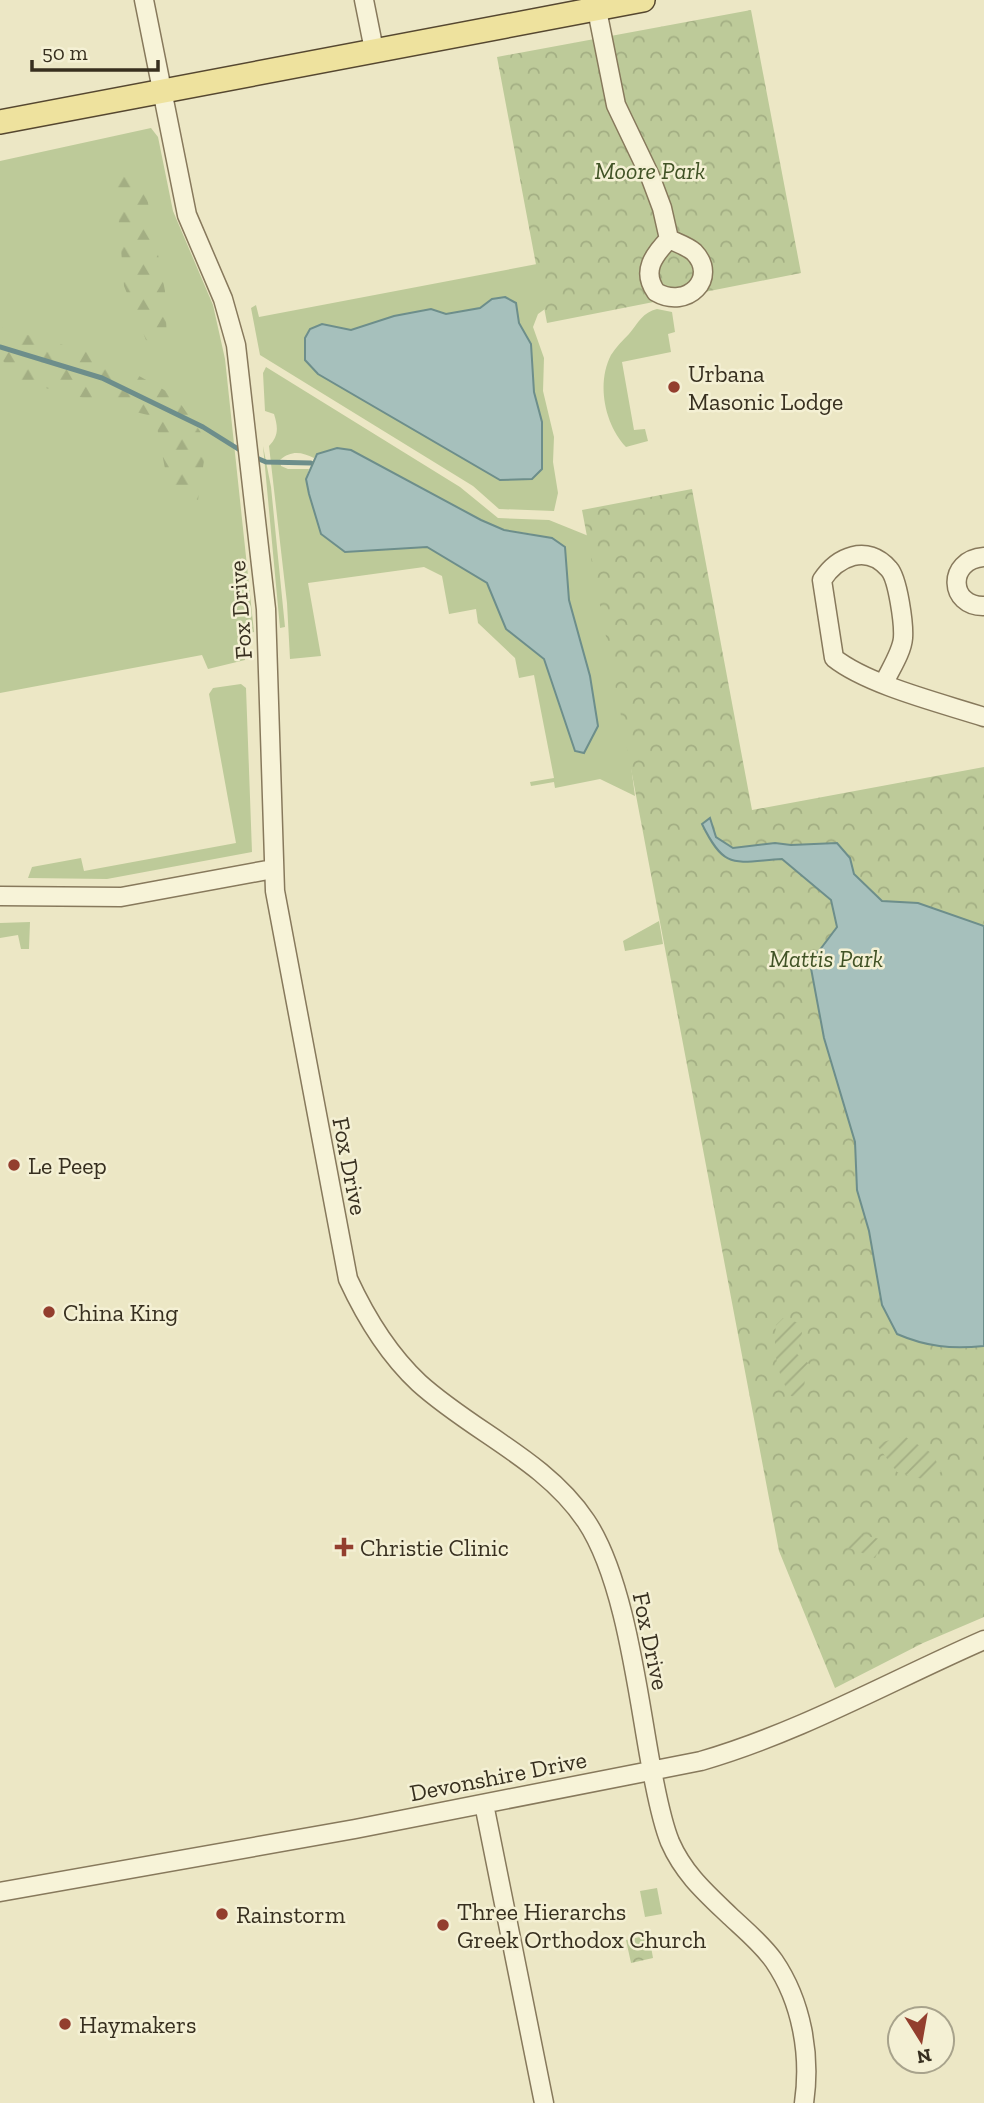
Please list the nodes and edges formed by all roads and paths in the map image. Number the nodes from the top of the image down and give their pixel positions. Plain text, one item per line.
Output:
1 (144, 0) edge
2 (365, 0) edge
3 (643, 0) edge
4 (596, 4) edge
5 (374, 50) junction
6 (163, 91) junction
7 (0, 122) edge
8 (669, 239) dead end
9 (984, 556) edge
10 (984, 606) edge
11 (884, 683) junction
12 (984, 718) edge
13 (273, 869) junction
14 (0, 896) edge
15 (984, 1640) edge
16 (652, 1772) junction
17 (484, 1804) junction
18 (0, 1892) edge
19 (544, 2103) edge
20 (804, 2103) edge

1 - 6 street, Fox Drive
2 - 5 street
3 - 4 main road
4 - 5 main road
4 - 8 street
5 - 6 main road
6 - 7 main road
6 - 13 street, Fox Drive
9 - 10 street
11 - 11 street
11 - 12 street
13 - 14 street
13 - 16 street, Fox Drive
15 - 16 street, Devonshire Drive
16 - 17 street, Devonshire Drive
16 - 20 street, Fox Drive
17 - 18 street, Devonshire Drive
17 - 19 street

